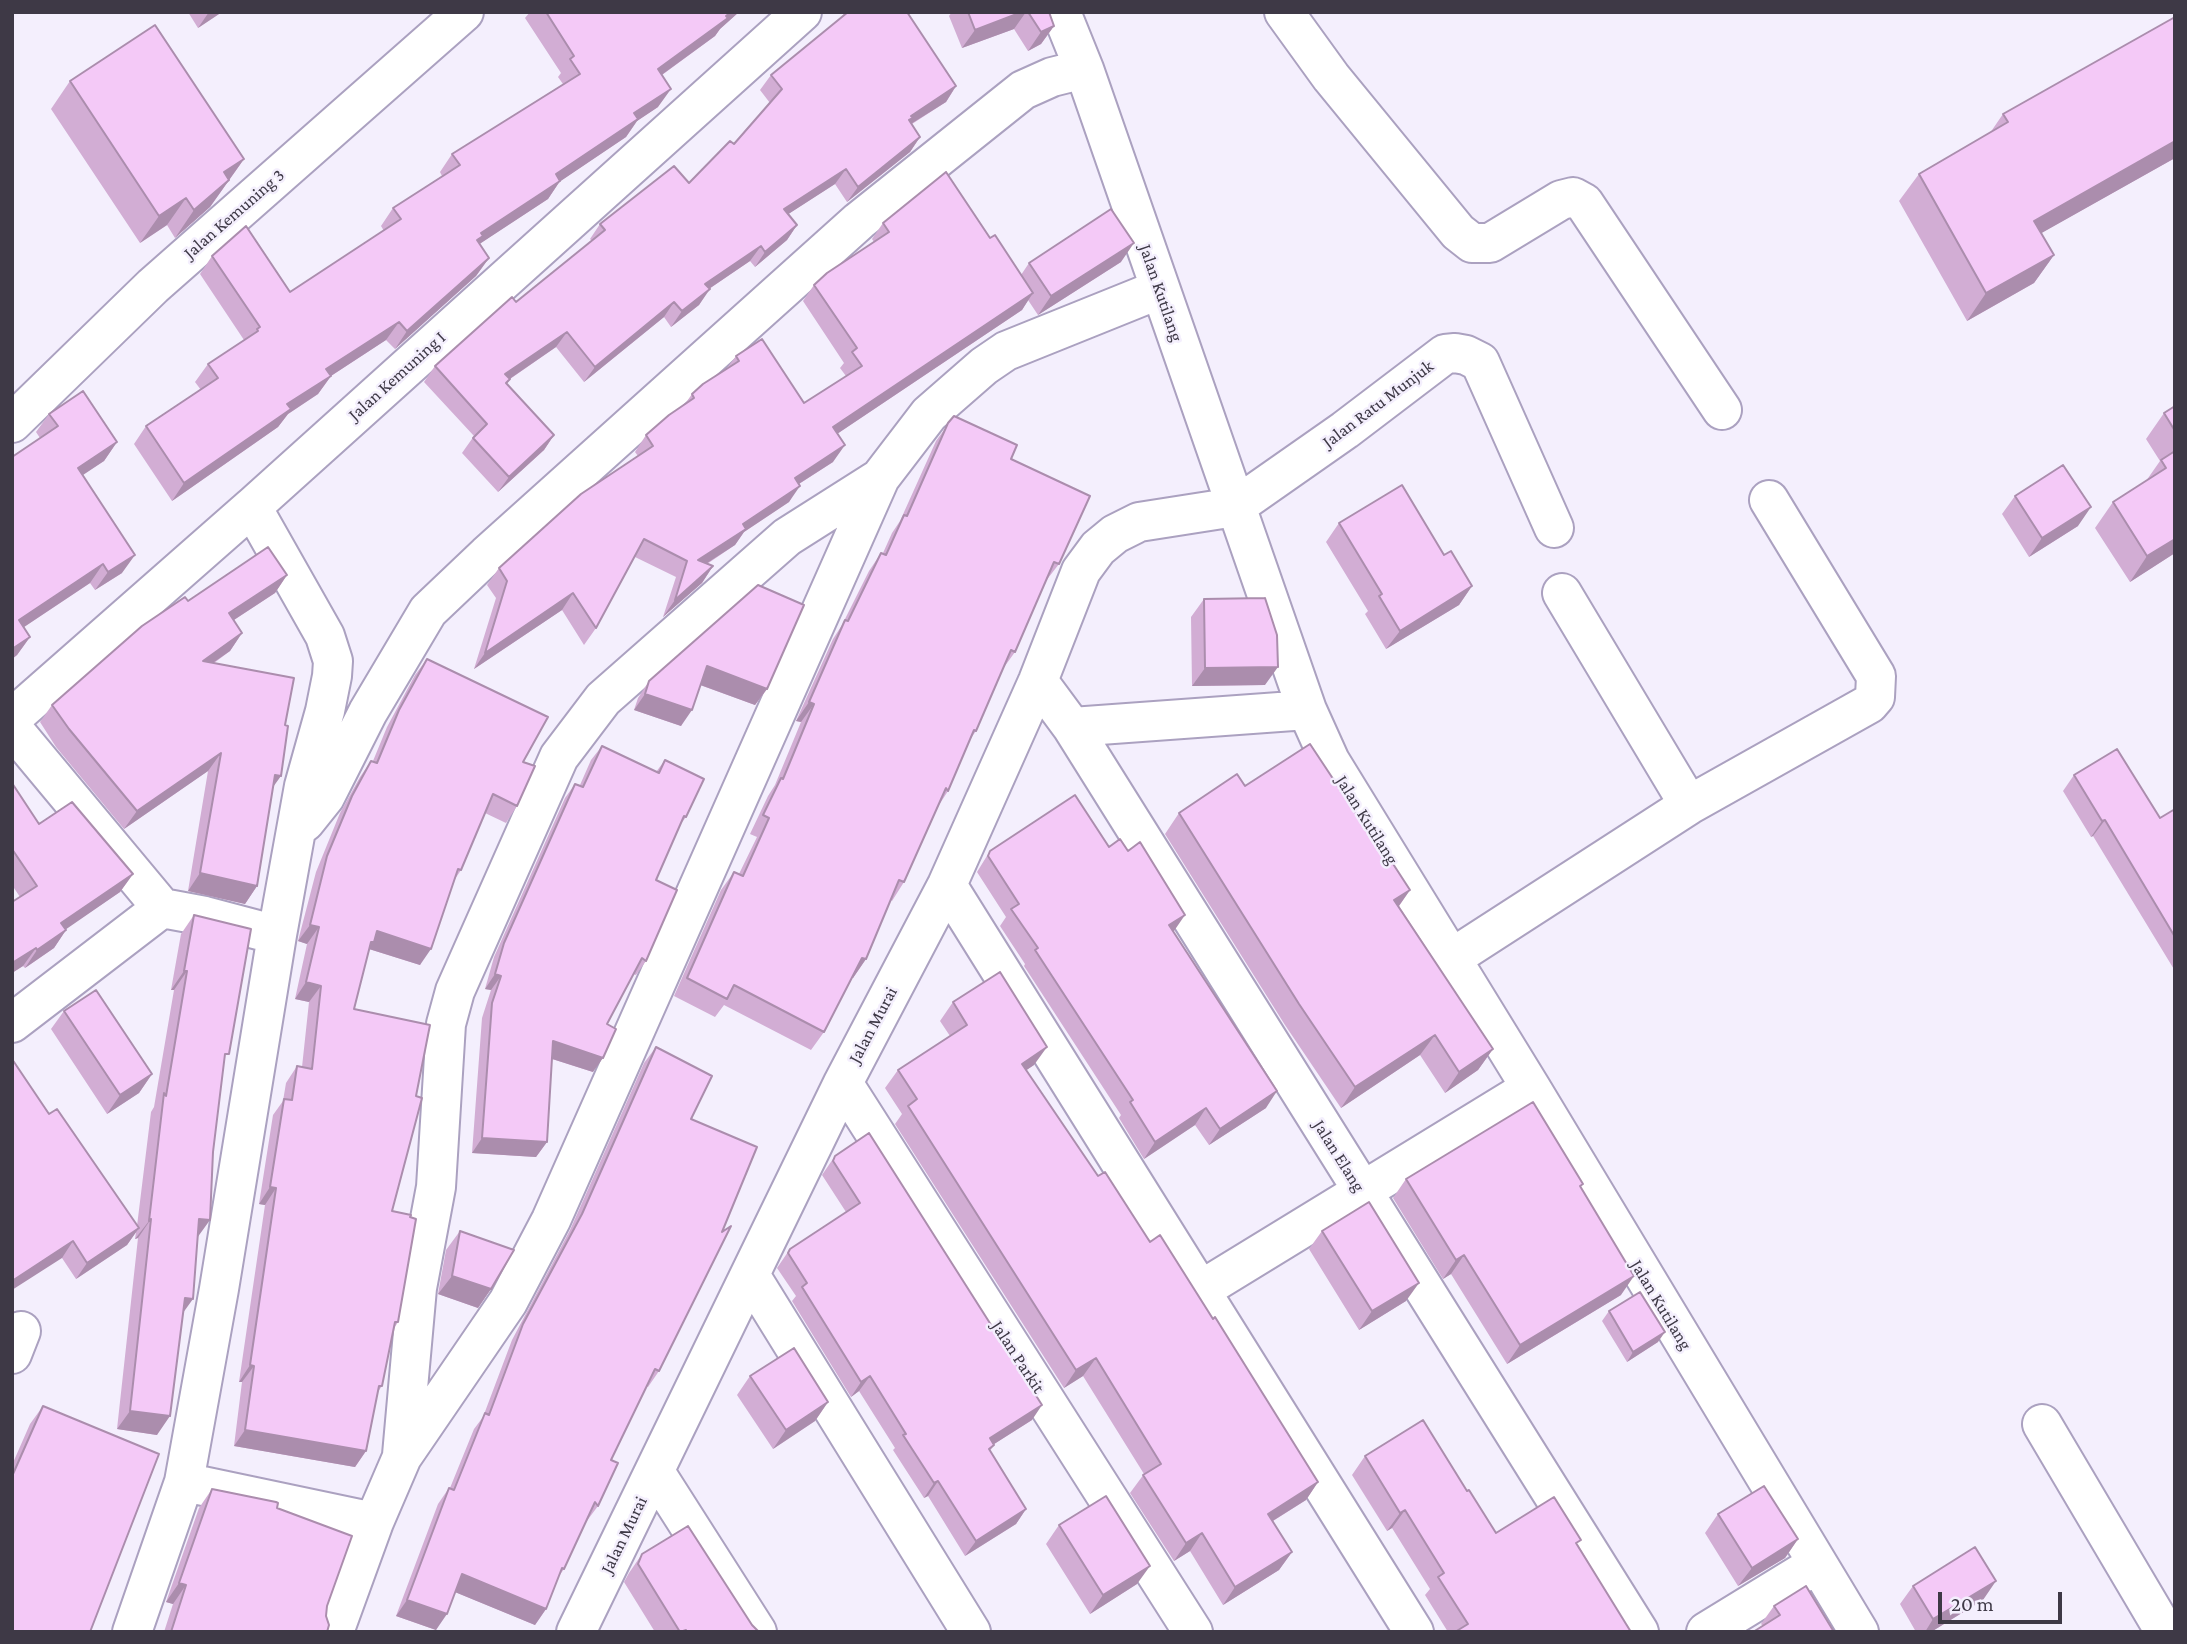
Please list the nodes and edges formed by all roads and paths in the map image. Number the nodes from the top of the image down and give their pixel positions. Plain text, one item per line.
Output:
1 (464, 12) edge
2 (802, 12) edge
3 (1061, 12) edge
4 (1283, 12) edge
5 (1084, 69) junction
6 (1160, 289) junction
7 (1722, 410) dead end
8 (12, 423) edge
9 (880, 478) junction
10 (1769, 500) dead end
11 (252, 507) junction
12 (1235, 507) junction
13 (1555, 528) dead end
14 (787, 537) junction
15 (841, 565) junction
16 (1562, 593) dead end
17 (1038, 681) junction
18 (1307, 710) junction
19 (12, 718) edge
20 (1072, 727) junction
21 (12, 728) edge
22 (1689, 805) junction
23 (297, 832) junction
24 (947, 885) junction
25 (162, 908) junction
26 (277, 935) junction
27 (1452, 958) junction
28 (12, 1023) edge
29 (843, 1083) junction
30 (1531, 1088) junction
31 (1362, 1193) junction
32 (750, 1275) junction
33 (1200, 1290) junction
34 (2042, 1424) dead end
35 (402, 1457) junction
36 (655, 1472) junction
37 (184, 1482) junction
38 (374, 1522) junction
39 (1817, 1564) junction
40 (132, 1632) edge
41 (334, 1632) edge
42 (576, 1632) edge
43 (757, 1632) edge
44 (971, 1632) edge
45 (1194, 1632) edge
46 (1415, 1632) edge
47 (1639, 1632) edge
48 (1706, 1632) edge
49 (1859, 1632) edge
50 (2165, 1632) edge

1 - 8 street, Jalan Kemuning 3
2 - 11 street, Jalan Kemuning I
3 - 5 street, Jalan Kutilang
4 - 7 street
5 - 6 street, Jalan Kutilang
5 - 23 street
6 - 9 street
6 - 12 street, Jalan Kutilang
9 - 14 street
9 - 15 street
10 - 22 street
11 - 19 street, Jalan Kemuning I
11 - 23 street
12 - 13 street, Jalan Ratu Munjuk
12 - 17 street, Jalan Murai
12 - 18 street, Jalan Kutilang
14 - 15 street
14 - 35 street
15 - 35 street
16 - 22 street
17 - 20 street, Jalan Elang
17 - 24 street, Jalan Murai
18 - 20 street
18 - 27 street, Jalan Kutilang
20 - 31 street, Jalan Elang
21 - 25 street
22 - 27 street
23 - 26 street
24 - 29 street, Jalan Murai
24 - 33 street
25 - 26 street
25 - 28 street
26 - 37 street
27 - 30 street, Jalan Kutilang
29 - 32 street, Jalan Murai
29 - 45 street, Jalan Parkit
30 - 31 street
30 - 39 street, Jalan Kutilang
31 - 33 street
31 - 47 street, Jalan Elang
32 - 36 street, Jalan Murai
32 - 44 street
33 - 46 street
34 - 50 street
35 - 38 street
36 - 42 street, Jalan Murai
36 - 43 street
37 - 38 street
37 - 40 street
38 - 41 street
39 - 48 street
39 - 49 street, Jalan Kutilang

